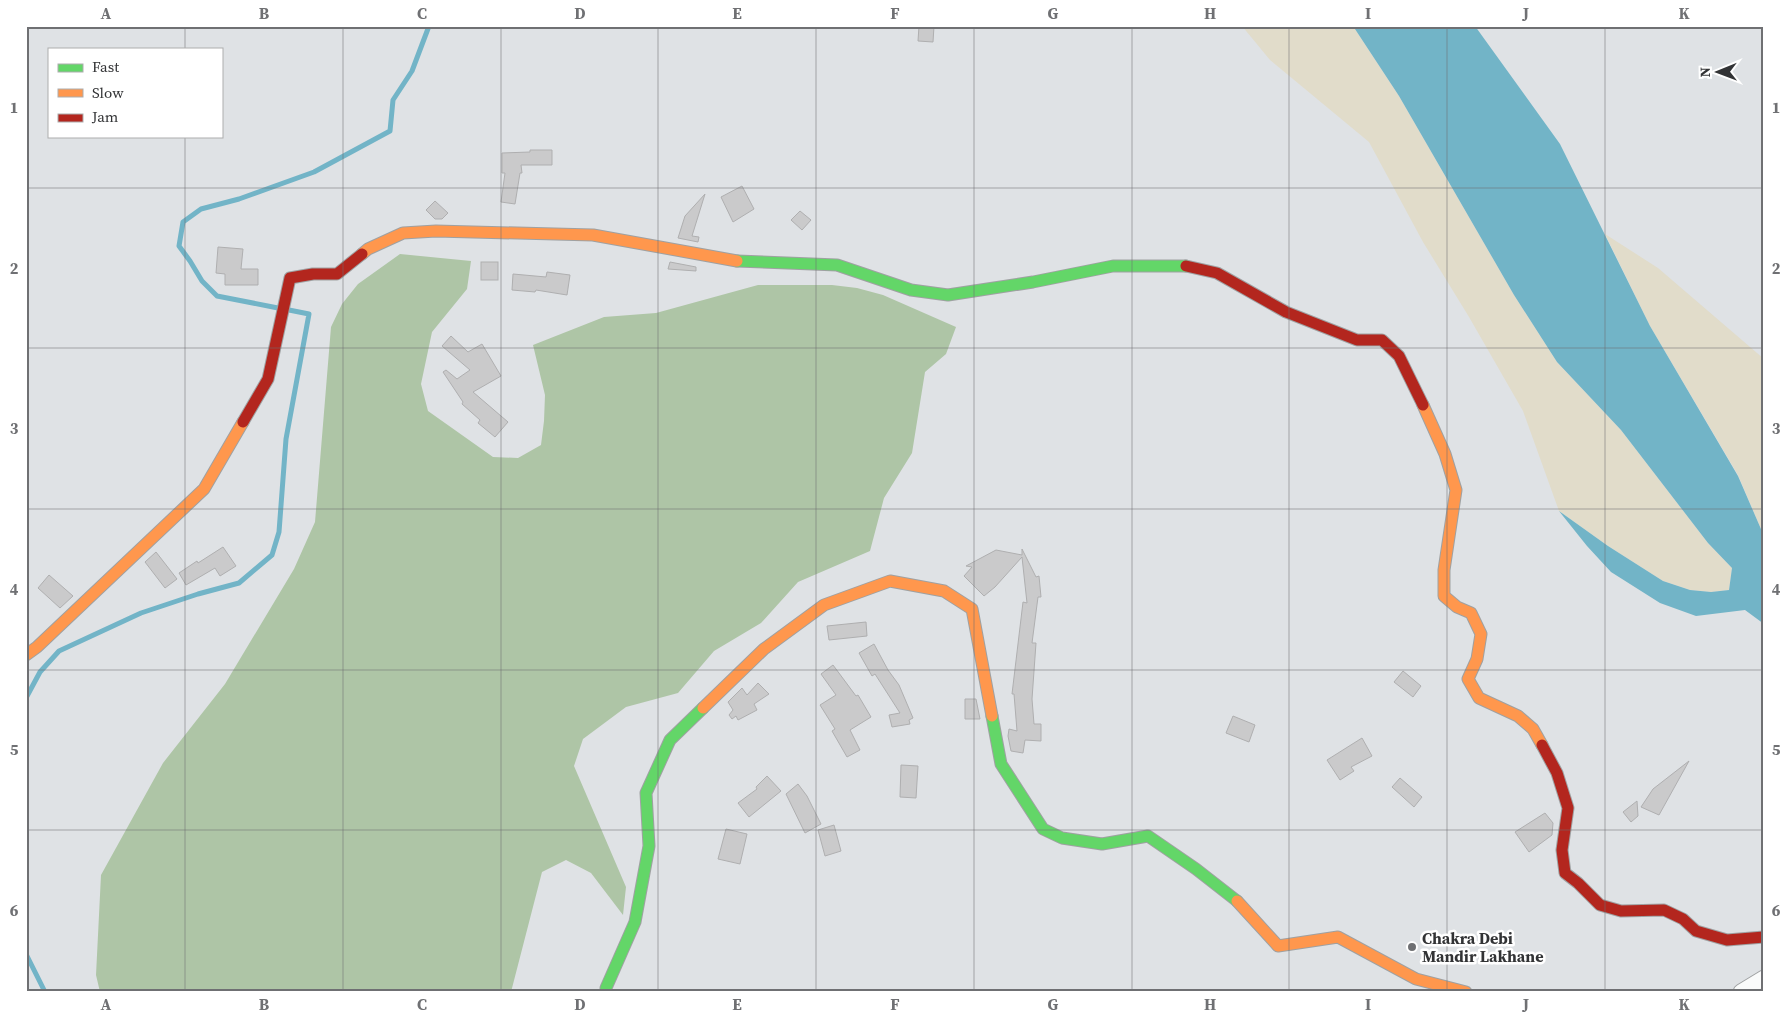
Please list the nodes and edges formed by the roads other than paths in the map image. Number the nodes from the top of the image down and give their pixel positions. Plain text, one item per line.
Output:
1 (26, 656) edge
2 (1764, 937) edge
3 (1764, 978) edge
4 (606, 992) edge
5 (1466, 992) edge
6 (1741, 992) edge

1 - 2 street
3 - 6 street
4 - 5 street

